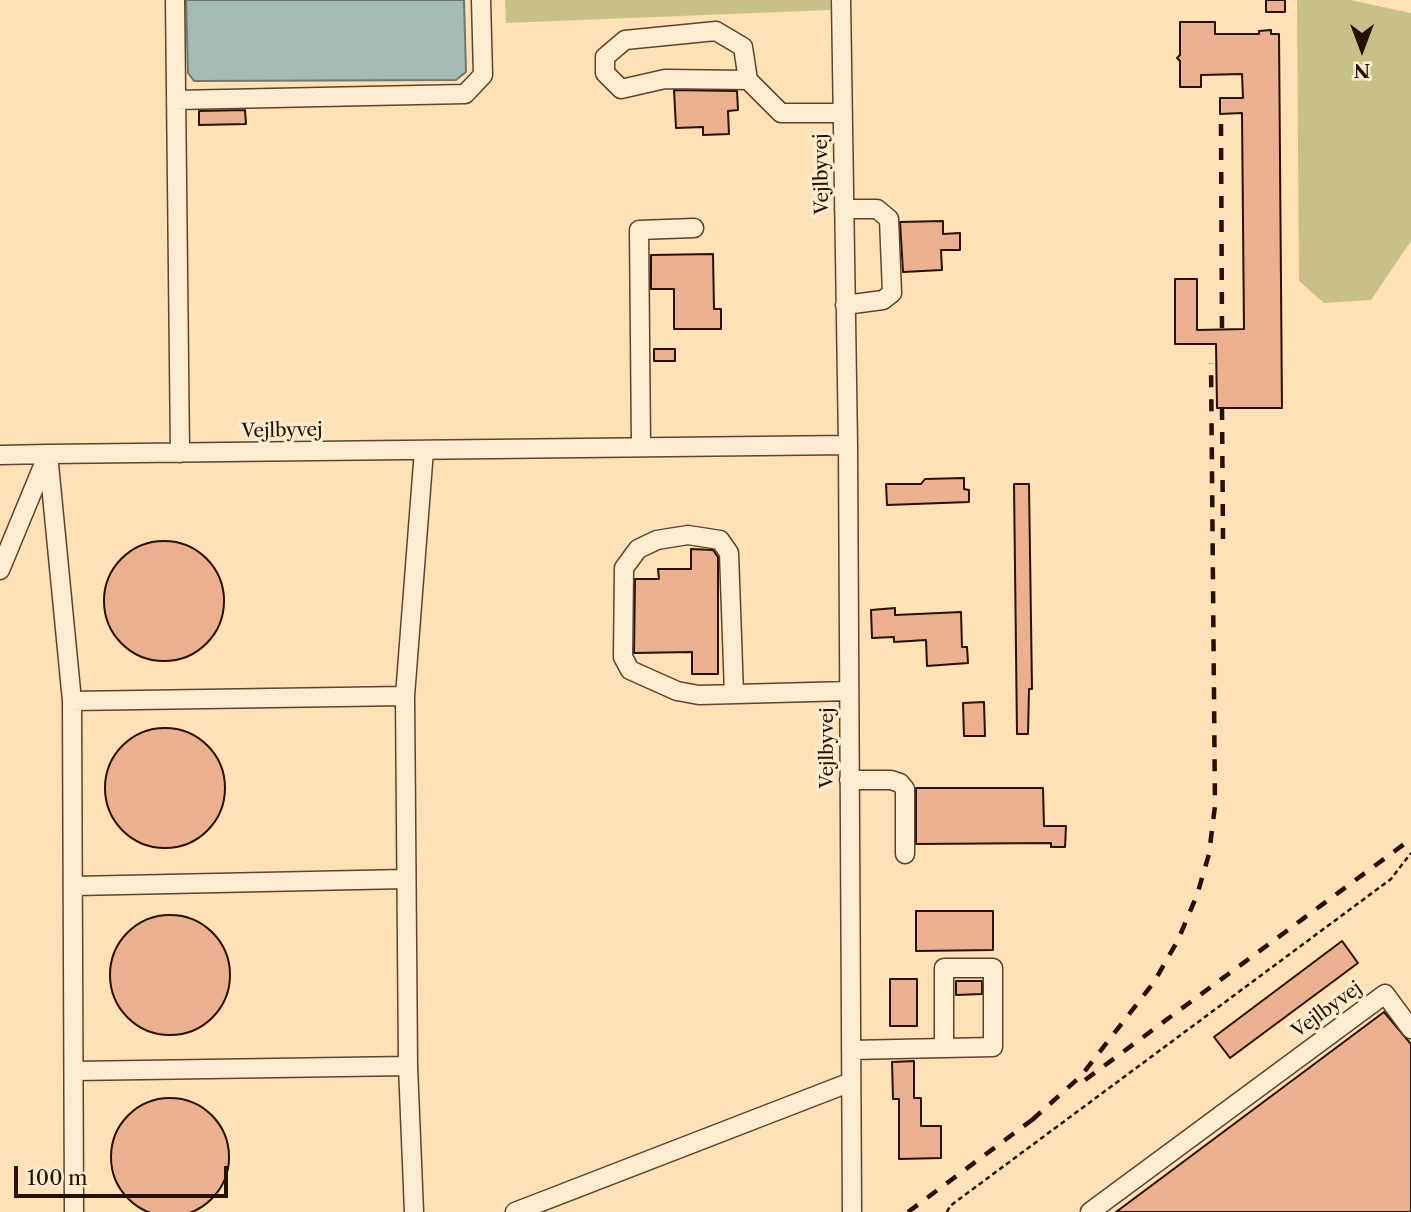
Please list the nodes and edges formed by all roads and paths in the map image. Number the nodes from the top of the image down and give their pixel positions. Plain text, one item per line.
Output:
1 (175, 0) edge
2 (481, 0) edge
3 (841, 0) edge
4 (748, 80) junction
5 (176, 100) junction
6 (843, 113) junction
7 (844, 209) junction
8 (694, 228) dead end
9 (845, 305) junction
10 (848, 445) junction
11 (642, 447) junction
12 (424, 450) junction
13 (180, 453) junction
14 (48, 454) junction
15 (0, 455) edge
16 (0, 570) edge
17 (849, 691) junction
18 (734, 694) junction
19 (405, 696) junction
20 (72, 701) junction
21 (849, 780) junction
22 (1411, 853) edge
23 (905, 854) dead end
24 (405, 879) junction
25 (75, 886) junction
26 (1411, 1029) edge
27 (944, 1048) junction
28 (851, 1050) junction
29 (408, 1066) junction
30 (75, 1071) junction
31 (851, 1082) junction
32 (74, 1212) edge
33 (414, 1212) edge
34 (515, 1212) edge
35 (852, 1212) edge
36 (947, 1212) edge
37 (1090, 1212) edge

1 - 5 street
2 - 5 street
3 - 6 street, Vejlbyvej
4 - 4 street
4 - 6 street, Vejlbyvej
5 - 13 street
6 - 7 street, Vejlbyvej
7 - 9 street, Vejlbyvej
7 - 9 street
8 - 11 street
9 - 10 street, Vejlbyvej
10 - 11 street, Vejlbyvej
10 - 17 street, Vejlbyvej
11 - 12 street, Vejlbyvej
12 - 13 street, Vejlbyvej
12 - 19 street
13 - 14 street, Vejlbyvej
14 - 15 street, Vejlbyvej
14 - 16 street
14 - 20 street
17 - 18 street
17 - 21 street, Vejlbyvej
18 - 18 street
19 - 20 street
19 - 24 street
20 - 25 street
21 - 23 street
21 - 28 street, Vejlbyvej
22 - 36 path
24 - 25 street
24 - 29 street
25 - 30 street
26 - 37 street, Vejlbyvej
27 - 27 street
27 - 28 street
28 - 31 street, Vejlbyvej
29 - 30 street
29 - 33 street
30 - 32 street
31 - 34 street
31 - 35 street, Vejlbyvej

